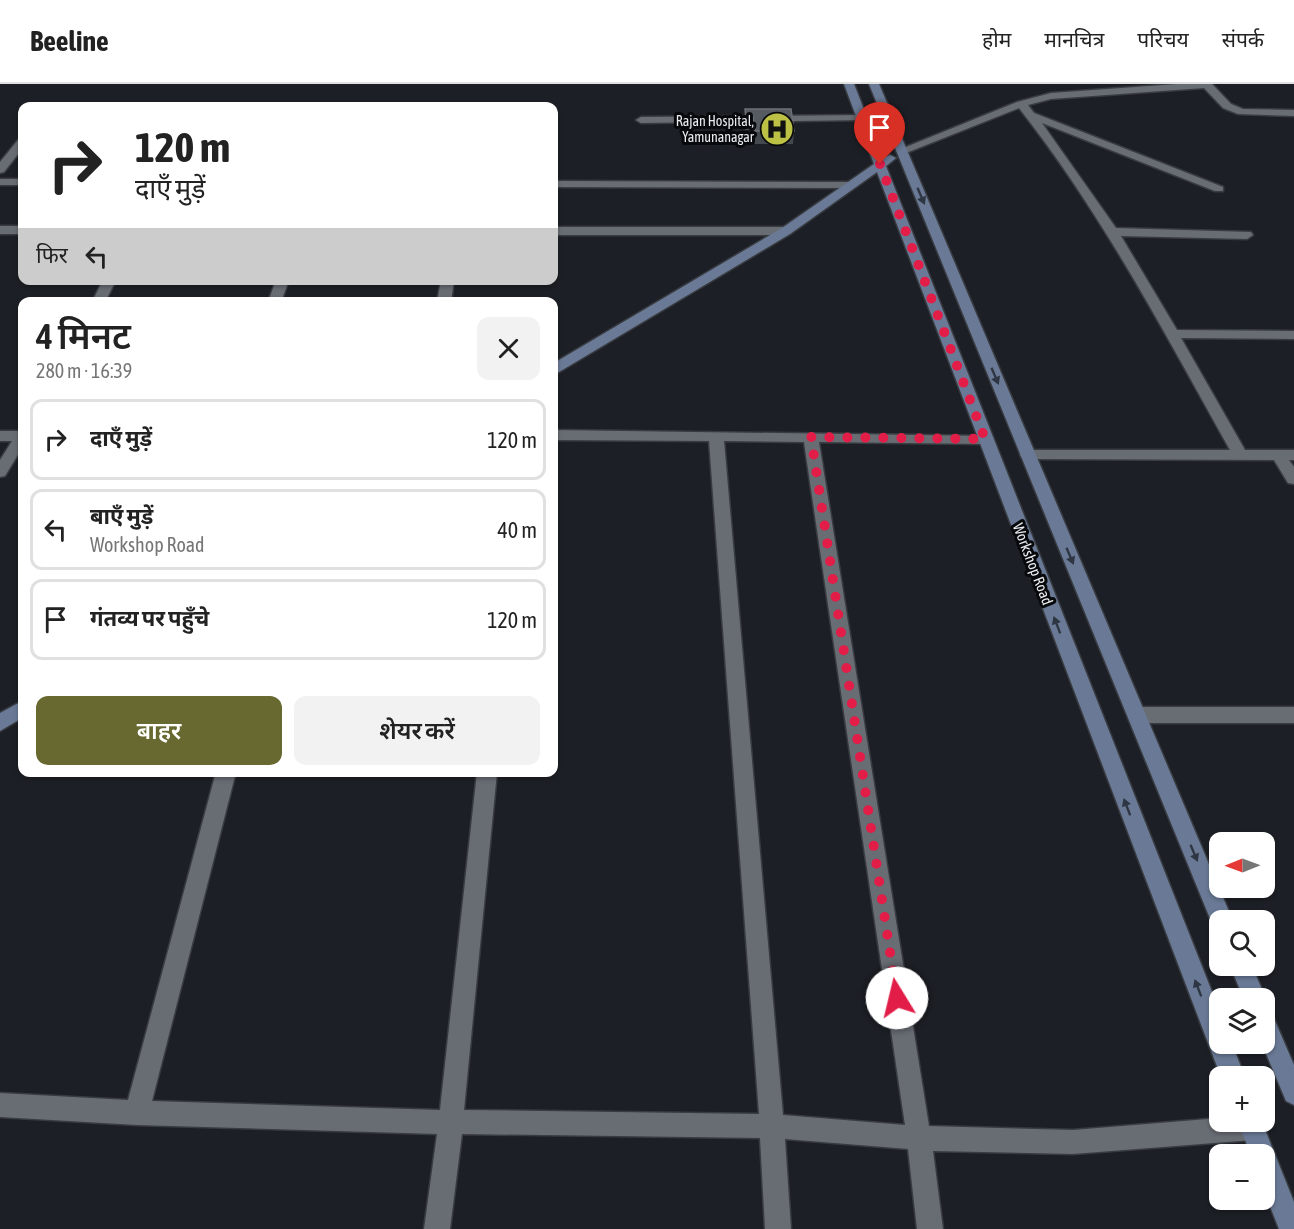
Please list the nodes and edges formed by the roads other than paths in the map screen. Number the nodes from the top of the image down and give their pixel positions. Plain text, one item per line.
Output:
1 (849, 84) edge
2 (874, 84) edge
3 (1062, 84) edge
4 (1206, 84) edge
5 (1068, 94) junction
6 (1021, 104) junction
7 (1294, 112) edge
8 (1031, 115) junction
9 (862, 118) junction
10 (641, 120) dead end
11 (18, 147) edge
12 (902, 151) junction
13 (880, 164) junction
14 (0, 170) edge
15 (0, 182) edge
16 (18, 182) edge
17 (558, 184) edge
18 (852, 185) junction
19 (1219, 189) dead end
20 (0, 230) edge
21 (18, 230) edge
22 (558, 231) edge
23 (786, 231) junction
24 (1112, 232) junction
25 (1247, 235) dead end
26 (1171, 334) junction
27 (1294, 335) edge
28 (558, 367) edge
29 (558, 435) edge
30 (0, 436) edge
31 (18, 436) edge
32 (716, 437) junction
33 (811, 437) junction
34 (985, 439) junction
35 (18, 443) edge
36 (1028, 455) junction
37 (1240, 455) junction
38 (1286, 455) edge
39 (0, 472) edge
40 (1294, 479) edge
41 (18, 712) edge
42 (1137, 715) junction
43 (1294, 715) edge
44 (0, 723) edge
45 (225, 777) edge
46 (486, 777) edge
47 (1217, 910) edge
48 (1209, 1015) edge
49 (1275, 1048) edge
50 (1294, 1093) edge
51 (0, 1105) edge
52 (137, 1113) junction
53 (451, 1122) junction
54 (772, 1126) junction
55 (1209, 1129) edge
56 (919, 1138) junction
57 (1275, 1185) edge
58 (437, 1229) edge
59 (778, 1229) edge
60 (930, 1229) edge
61 (1292, 1229) edge

1 - 9 main road, Workshop Road
2 - 12 main road
3 - 5 street
4 - 5 street
4 - 7 street
5 - 6 street
6 - 8 street
6 - 12 street
8 - 19 street
8 - 24 street
9 - 10 street
9 - 13 main road, Workshop Road
11 - 14 street
12 - 13 main road
12 -> 36 main road
13 - 18 main road
13 - 34 main road, Workshop Road
15 - 16 street
17 - 18 street
18 - 23 main road
20 - 21 street
22 - 23 street
23 - 28 main road
24 - 25 street
24 - 26 street
26 - 27 street
26 - 37 street
29 - 32 street
30 - 31 street
32 - 33 street
32 - 54 street
33 - 34 street
33 - 56 street
48 -> 34 main road, Workshop Road
35 - 39 street
36 - 37 street
36 -> 42 main road
37 - 38 street
38 - 40 street
41 - 44 main road
42 - 43 street
42 -> 47 main road
45 - 52 street
46 - 53 street
49 - 50 main road
51 - 52 street
52 - 53 street
53 - 54 street
53 - 58 street
54 - 56 street
54 - 59 street
55 - 56 street
56 - 60 street
57 - 61 main road

